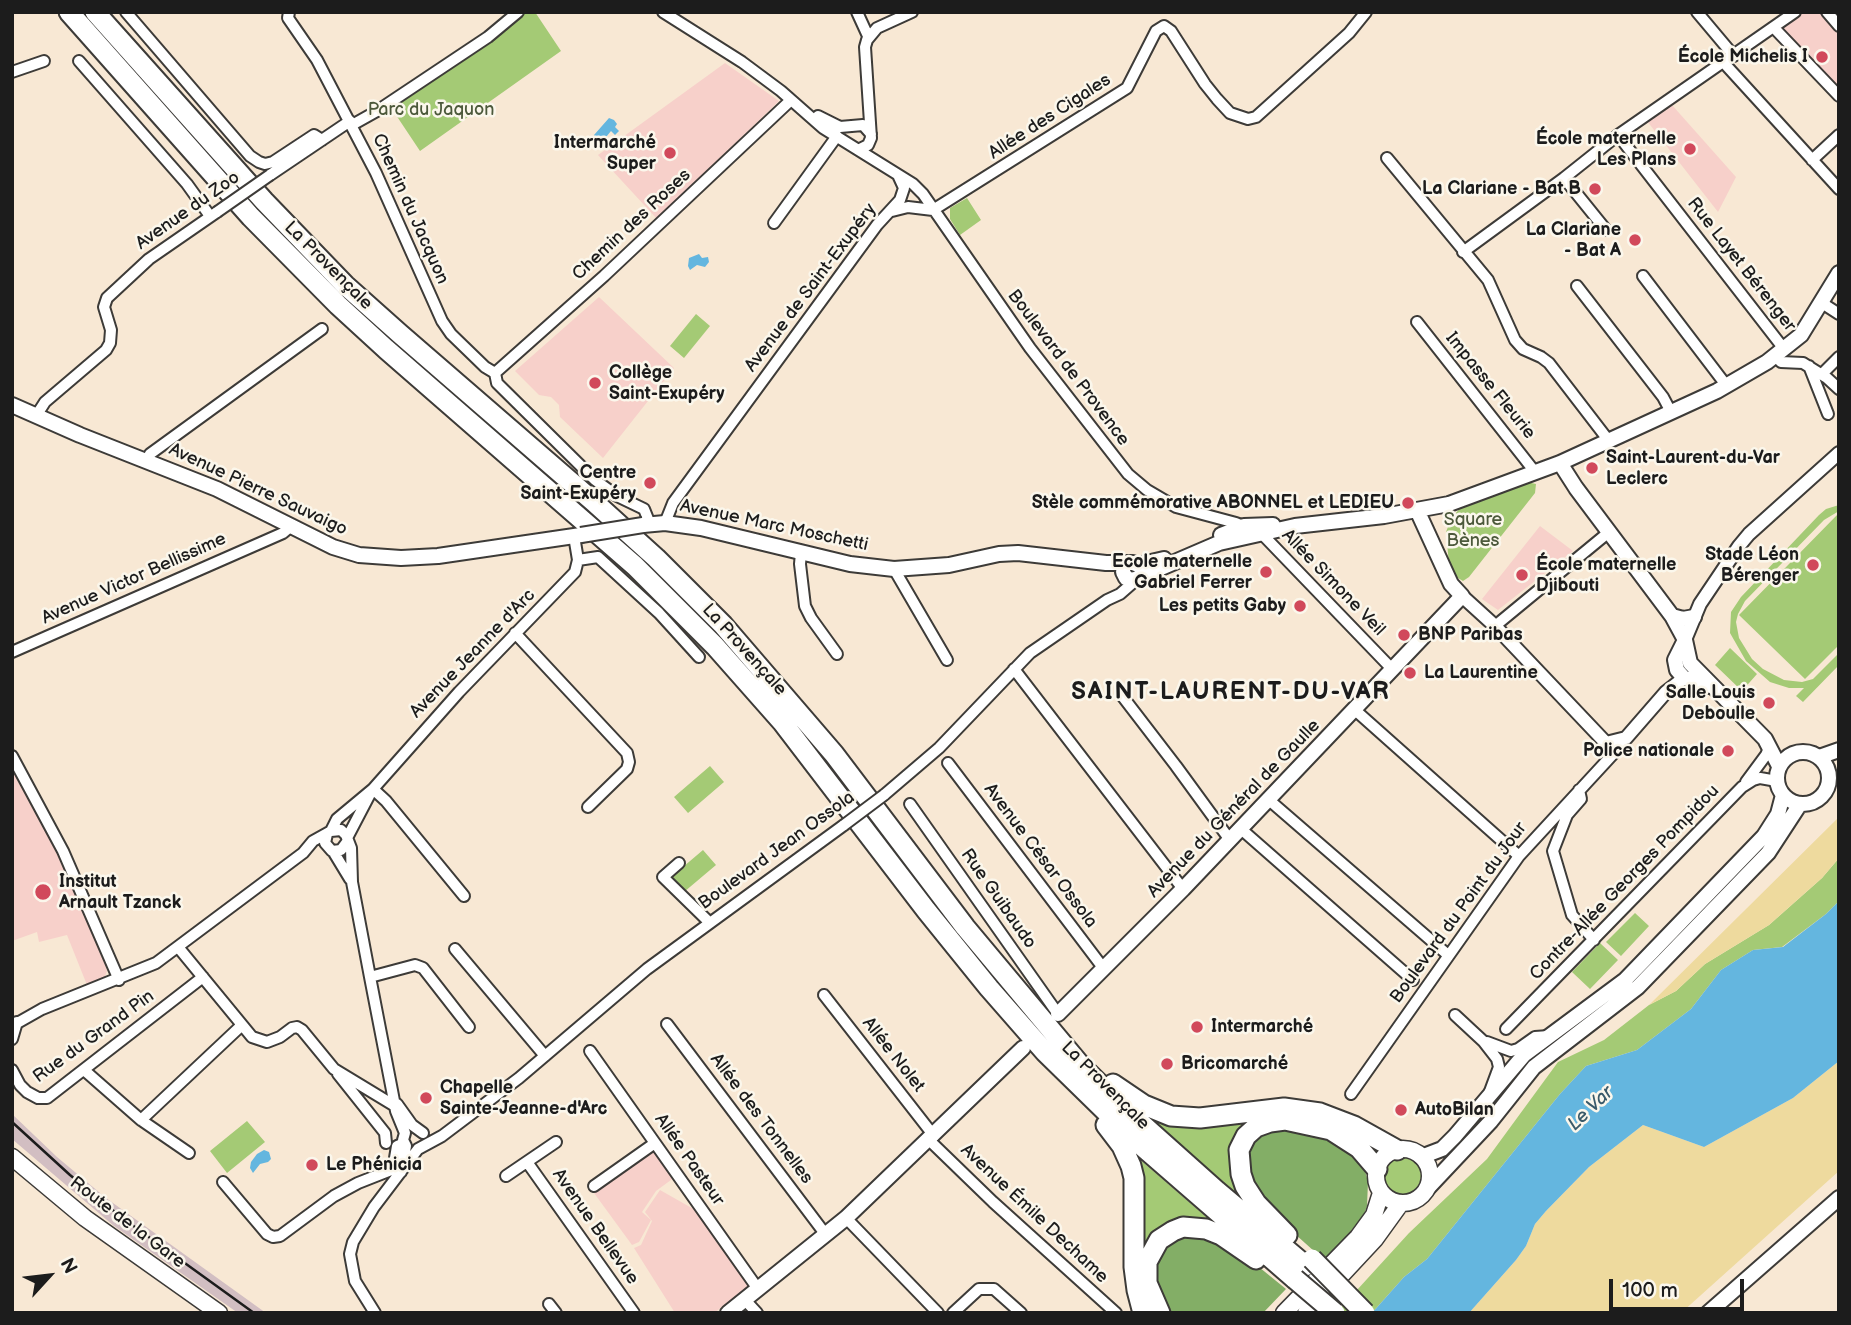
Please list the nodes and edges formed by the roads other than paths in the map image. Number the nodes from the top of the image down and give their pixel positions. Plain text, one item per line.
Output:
1 (69, 12) edge
2 (95, 12) edge
3 (126, 12) edge
4 (289, 12) edge
5 (518, 12) edge
6 (663, 12) edge
7 (857, 12) edge
8 (912, 12) edge
9 (1697, 12) edge
10 (1795, 12) edge
11 (1827, 12) edge
12 (1363, 13) edge
13 (1839, 26) edge
14 (1777, 31) dead end
15 (868, 36) junction
16 (1729, 60) junction
17 (44, 61) dead end
18 (79, 61) dead end
19 (12, 72) edge
20 (1839, 96) edge
21 (792, 100) junction
22 (869, 102) junction
23 (351, 123) junction
24 (856, 126) junction
25 (1618, 135) junction
26 (1839, 135) edge
27 (871, 138) junction
28 (842, 139) junction
29 (321, 140) junction
30 (860, 149) junction
31 (1387, 158) dead end
32 (1812, 160) junction
33 (888, 168) junction
34 (898, 175) junction
35 (1564, 178) junction
36 (1839, 189) edge
37 (933, 210) junction
38 (890, 211) junction
39 (214, 214) junction
40 (774, 223) dead end
41 (1606, 230) dead end
42 (1463, 251) junction
43 (1839, 273) edge
44 (1643, 276) dead end
45 (1577, 286) dead end
46 (1822, 303) junction
47 (1839, 314) edge
48 (1417, 322) dead end
49 (322, 329) dead end
50 (1779, 353) junction
51 (1839, 357) edge
52 (1809, 366) junction
53 (495, 373) junction
54 (1822, 374) junction
55 (1727, 385) junction
56 (1839, 389) edge
57 (12, 405) edge
58 (1671, 412) junction
59 (1828, 414) dead end
60 (36, 416) junction
61 (1609, 441) junction
62 (1839, 453) edge
63 (147, 460) junction
64 (1560, 463) junction
65 (1535, 472) junction
66 (1417, 510) junction
67 (285, 524) junction
68 (653, 524) junction
69 (1295, 526) junction
70 (1244, 527) junction
71 (1609, 533) junction
72 (1262, 534) junction
73 (577, 536) junction
74 (1231, 540) junction
75 (801, 553) junction
76 (578, 559) junction
77 (894, 569) junction
78 (1132, 572) junction
79 (1462, 596) junction
80 (1672, 616) junction
81 (1694, 617) junction
82 (1495, 625) junction
83 (515, 633) junction
84 (1685, 639) junction
85 (12, 652) edge
86 (837, 654) dead end
87 (699, 657) dead end
88 (947, 660) dead end
89 (1675, 662) junction
90 (1690, 663) junction
91 (1014, 669) junction
92 (1393, 670) junction
93 (1684, 678) junction
94 (1713, 688) junction
95 (1123, 697) dead end
96 (1355, 710) junction
97 (1622, 740) junction
98 (1606, 743) junction
99 (1767, 743) junction
100 (1839, 750) edge
101 (1794, 753) junction
102 (12, 756) edge
103 (1819, 757) junction
104 (1605, 761) junction
105 (948, 763) dead end
106 (1778, 774) junction
107 (1834, 774) edge
108 (1742, 787) junction
109 (373, 789) junction
110 (1579, 789) junction
111 (1783, 795) junction
112 (1269, 800) junction
113 (910, 804) dead end
114 (1800, 804) junction
115 (588, 807) dead end
116 (1241, 829) junction
117 (329, 832) junction
118 (347, 840) junction
119 (1230, 840) junction
120 (332, 851) junction
121 (303, 853) junction
122 (1519, 856) junction
123 (679, 863) dead end
124 (352, 882) junction
125 (1183, 889) junction
126 (464, 896) dead end
127 (709, 922) junction
128 (1594, 940) junction
129 (178, 947) junction
130 (456, 948) dead end
131 (1448, 955) junction
132 (1104, 969) junction
133 (202, 977) junction
134 (370, 977) junction
135 (120, 980) junction
136 (1413, 980) dead end
137 (824, 995) dead end
138 (1455, 1015) dead end
139 (1054, 1023) junction
140 (14, 1024) edge
141 (667, 1024) dead end
142 (242, 1025) junction
143 (469, 1027) dead end
144 (1506, 1029) dead end
145 (1549, 1035) junction
146 (12, 1039) edge
147 (1483, 1041) junction
148 (1023, 1048) dead end
149 (590, 1051) dead end
150 (1045, 1052) junction
151 (545, 1056) junction
152 (334, 1069) junction
153 (12, 1070) edge
154 (84, 1070) junction
155 (1351, 1094) dead end
156 (1488, 1100) junction
157 (395, 1102) junction
158 (141, 1120) junction
159 (459, 1123) junction
160 (419, 1130) junction
161 (932, 1138) junction
162 (405, 1141) junction
163 (556, 1142) dead end
164 (386, 1143) dead end
165 (655, 1143) junction
166 (420, 1148) junction
167 (1397, 1150) junction
168 (188, 1153) dead end
169 (1421, 1157) junction
170 (13, 1160) edge
171 (527, 1162) junction
172 (1377, 1169) junction
173 (401, 1172) junction
174 (506, 1176) dead end
175 (223, 1182) dead end
176 (594, 1186) dead end
177 (1427, 1189) junction
178 (1381, 1193) junction
179 (1839, 1198) edge
180 (1401, 1203) junction
181 (846, 1218) junction
182 (826, 1235) junction
183 (1300, 1272) junction
184 (758, 1289) junction
185 (745, 1300) junction
186 (219, 1313) edge
187 (375, 1313) edge
188 (634, 1313) edge
189 (728, 1313) edge
190 (757, 1313) edge
191 (938, 1313) edge
192 (953, 1313) edge
193 (1021, 1313) edge
194 (1116, 1313) edge
195 (1143, 1313) edge
196 (1160, 1313) edge
197 (1284, 1313) edge
198 (1306, 1313) edge
199 (1333, 1313) edge
200 (1364, 1313) edge
201 (1709, 1313) edge

1 - 150 highway, La Provençale
2 - 139 highway, La Provençale
3 - 29 street
4 - 23 street, Chemin du Jacquon
5 - 23 street, Avenue du Zoo
6 - 21 street
7 - 15 street
8 - 15 street
9 - 16 street
10 - 16 street
11 - 13 street
12 - 37 street, Allée des Cigales
14 - 20 street
15 - 22 street
16 - 25 street
16 - 32 street
17 - 19 street
18 - 39 street
21 - 24 street
21 - 28 street
21 - 53 street, Chemin des Roses
22 - 24 street
22 - 27 street
23 - 29 street, Avenue du Zoo
23 - 53 street, Chemin du Jacquon
24 - 27 street
24 - 28 street
25 - 35 street
25 - 50 street, Rue Layet Bérenger
26 - 32 street
27 - 30 street
27 - 33 street, Boulevard de Provence
28 - 30 street
28 - 40 street
29 - 39 street, Avenue du Zoo, bridge
30 - 33 street, Boulevard de Provence
31 - 42 street
32 - 36 street
33 - 34 street, Boulevard de Provence
34 - 37 street, Boulevard de Provence
34 - 38 street, Avenue de Saint-Exupéry
35 - 41 street
35 - 42 street
37 - 38 street
37 - 70 street, Boulevard de Provence
38 - 68 street, Avenue de Saint-Exupéry
39 - 60 street, Avenue du Zoo
42 - 61 street
43 - 46 main road
44 - 55 street
45 - 58 street
46 - 47 street
46 - 50 main road
48 - 65 street, Impasse Fleurie
49 - 63 street
50 - 52 street
50 - 55 main road
51 - 54 street
52 - 54 street
52 - 59 street
53 - 68 street, Chemin du Jacquon
54 - 56 street
55 - 58 main road
57 - 60 main road, Avenue Pierre Sauvaigo
58 - 61 main road
60 - 63 main road, Avenue Pierre Sauvaigo
61 - 64 main road
62 - 81 street
63 - 67 main road, Avenue Pierre Sauvaigo
64 - 65 main road
64 - 71 main road
65 - 66 main road
66 - 69 main road
66 - 79 main road
67 - 73 main road, Avenue Pierre Sauvaigo
67 - 85 street, Avenue Victor Bellissime
68 - 73 main road, Avenue Marc Moschetti, bridge
68 - 75 main road, Avenue Marc Moschetti
69 - 70 main road
69 - 72 main road
70 - 72 street, Allée Simone Veil
70 - 74 street
70 - 78 main road
71 - 80 main road
71 - 82 street
72 - 74 main road
72 - 92 street, Allée Simone Veil
73 - 76 street
74 - 78 main road
75 - 77 main road, Avenue Marc Moschetti
75 - 86 street
76 - 83 street, Avenue Jeanne d'Arc
76 - 87 street
77 - 78 main road, Avenue Marc Moschetti
77 - 88 street
78 - 91 street, Boulevard Jean Ossola
79 - 82 street
79 - 92 main road, Avenue du Général de Gaulle
80 - 81 main road
80 - 84 main road
81 - 84 street
82 - 98 street
83 - 109 street, Avenue Jeanne d'Arc
83 - 115 street
84 - 89 main road
84 - 90 main road
89 - 90 main road
89 - 93 main road
90 - 93 main road
90 - 94 main road
91 - 125 street
91 - 127 street, Boulevard Jean Ossola, bridge
92 - 96 main road, Avenue du Général de Gaulle
93 - 94 main road
93 - 97 street, Boulevard du Point du Jour
94 - 99 main road
95 - 119 street
96 - 112 main road, Avenue du Général de Gaulle
96 - 122 street
97 - 98 street
97 - 104 street, Boulevard du Point du Jour
98 - 104 street
99 - 101 main road
99 - 106 main road
99 - 108 street
100 - 103 main road
101 - 103 main road
101 - 106 main road
102 - 135 street
103 - 107 main road
104 - 110 street, Boulevard du Point du Jour
105 - 132 street, Avenue César Ossola
106 - 108 street, Contre-Allée Georges Pompidou
106 - 111 main road
107 - 114 main road
108 - 128 street, Contre-Allée Georges Pompidou
109 - 117 street, Avenue Jeanne d'Arc
109 - 118 street, Avenue Jeanne d'Arc
109 - 126 street
110 - 122 street, Boulevard du Point du Jour
110 - 128 street
111 - 114 main road
111 - 145 main road
112 - 116 main road, Avenue du Général de Gaulle
112 - 131 street
113 - 139 street, Rue Guibaudo
114 - 177 main road
116 - 119 main road, Avenue du Général de Gaulle
116 - 136 street
117 - 118 street
117 - 120 street
117 - 121 street, Avenue Jeanne d'Arc
118 - 120 street
118 - 124 street
119 - 125 main road, Avenue du Général de Gaulle
120 - 121 street
120 - 124 street
121 - 129 street, Avenue Jeanne d'Arc
122 - 131 street, Boulevard du Point du Jour
123 - 127 street
124 - 134 street
125 - 132 main road, Avenue du Général de Gaulle
127 - 151 street, Boulevard Jean Ossola
128 - 144 street, Contre-Allée Georges Pompidou
129 - 133 street
129 - 135 street, Avenue Jeanne d'Arc
130 - 151 street
131 - 155 street, Boulevard du Point du Jour
132 - 139 main road, Avenue du Général de Gaulle
133 - 142 street
133 - 154 street, Rue du Grand Pin
134 - 143 street
134 - 157 street
135 - 140 street, Avenue Jeanne d'Arc
137 - 161 street, Allée Nolet
138 - 147 street
139 - 167 highway
139 - 183 highway, La Provençale
140 - 146 street
141 - 182 street, Allée des Tonnelles
142 - 152 street
142 - 158 street
145 - 147 street
145 - 156 main road
147 - 156 street
148 - 161 main road
149 - 165 street, Allée Pasteur
150 - 183 highway, La Provençale
150 - 195 highway
151 - 159 street, Boulevard Jean Ossola
152 - 157 street
152 - 164 street
153 - 154 street, Rue du Grand Pin
154 - 158 street
156 - 169 main road
157 - 160 street
157 - 162 street
158 - 168 street
159 - 160 street, Boulevard Jean Ossola
159 - 166 street, Boulevard Jean Ossola
160 - 162 street, Boulevard Jean Ossola
160 - 166 street
161 - 181 main road
161 - 194 street, Avenue Émile Dechame
162 - 166 street
162 - 173 street, Boulevard Jean Ossola
162 - 175 street
163 - 171 street, Avenue Bellevue
165 - 176 street
165 - 184 street, Allée Pasteur
166 - 173 street, Boulevard Jean Ossola
167 - 169 main road
167 - 172 main road
169 - 177 main road
170 - 186 main road, Route de la Gare
171 - 174 street, Avenue Bellevue
171 - 188 street, Avenue Bellevue
172 - 178 main road
172 - 183 highway
173 - 187 street, Boulevard Jean Ossola
177 - 180 main road
178 - 180 main road
178 - 197 main road
179 - 201 main road
180 - 198 main road
181 - 182 main road
181 - 191 street
182 - 184 main road
183 - 196 highway
183 - 199 highway, bridge
183 - 200 highway, bridge
184 - 185 main road
185 - 189 main road
185 - 190 street
192 - 193 street

